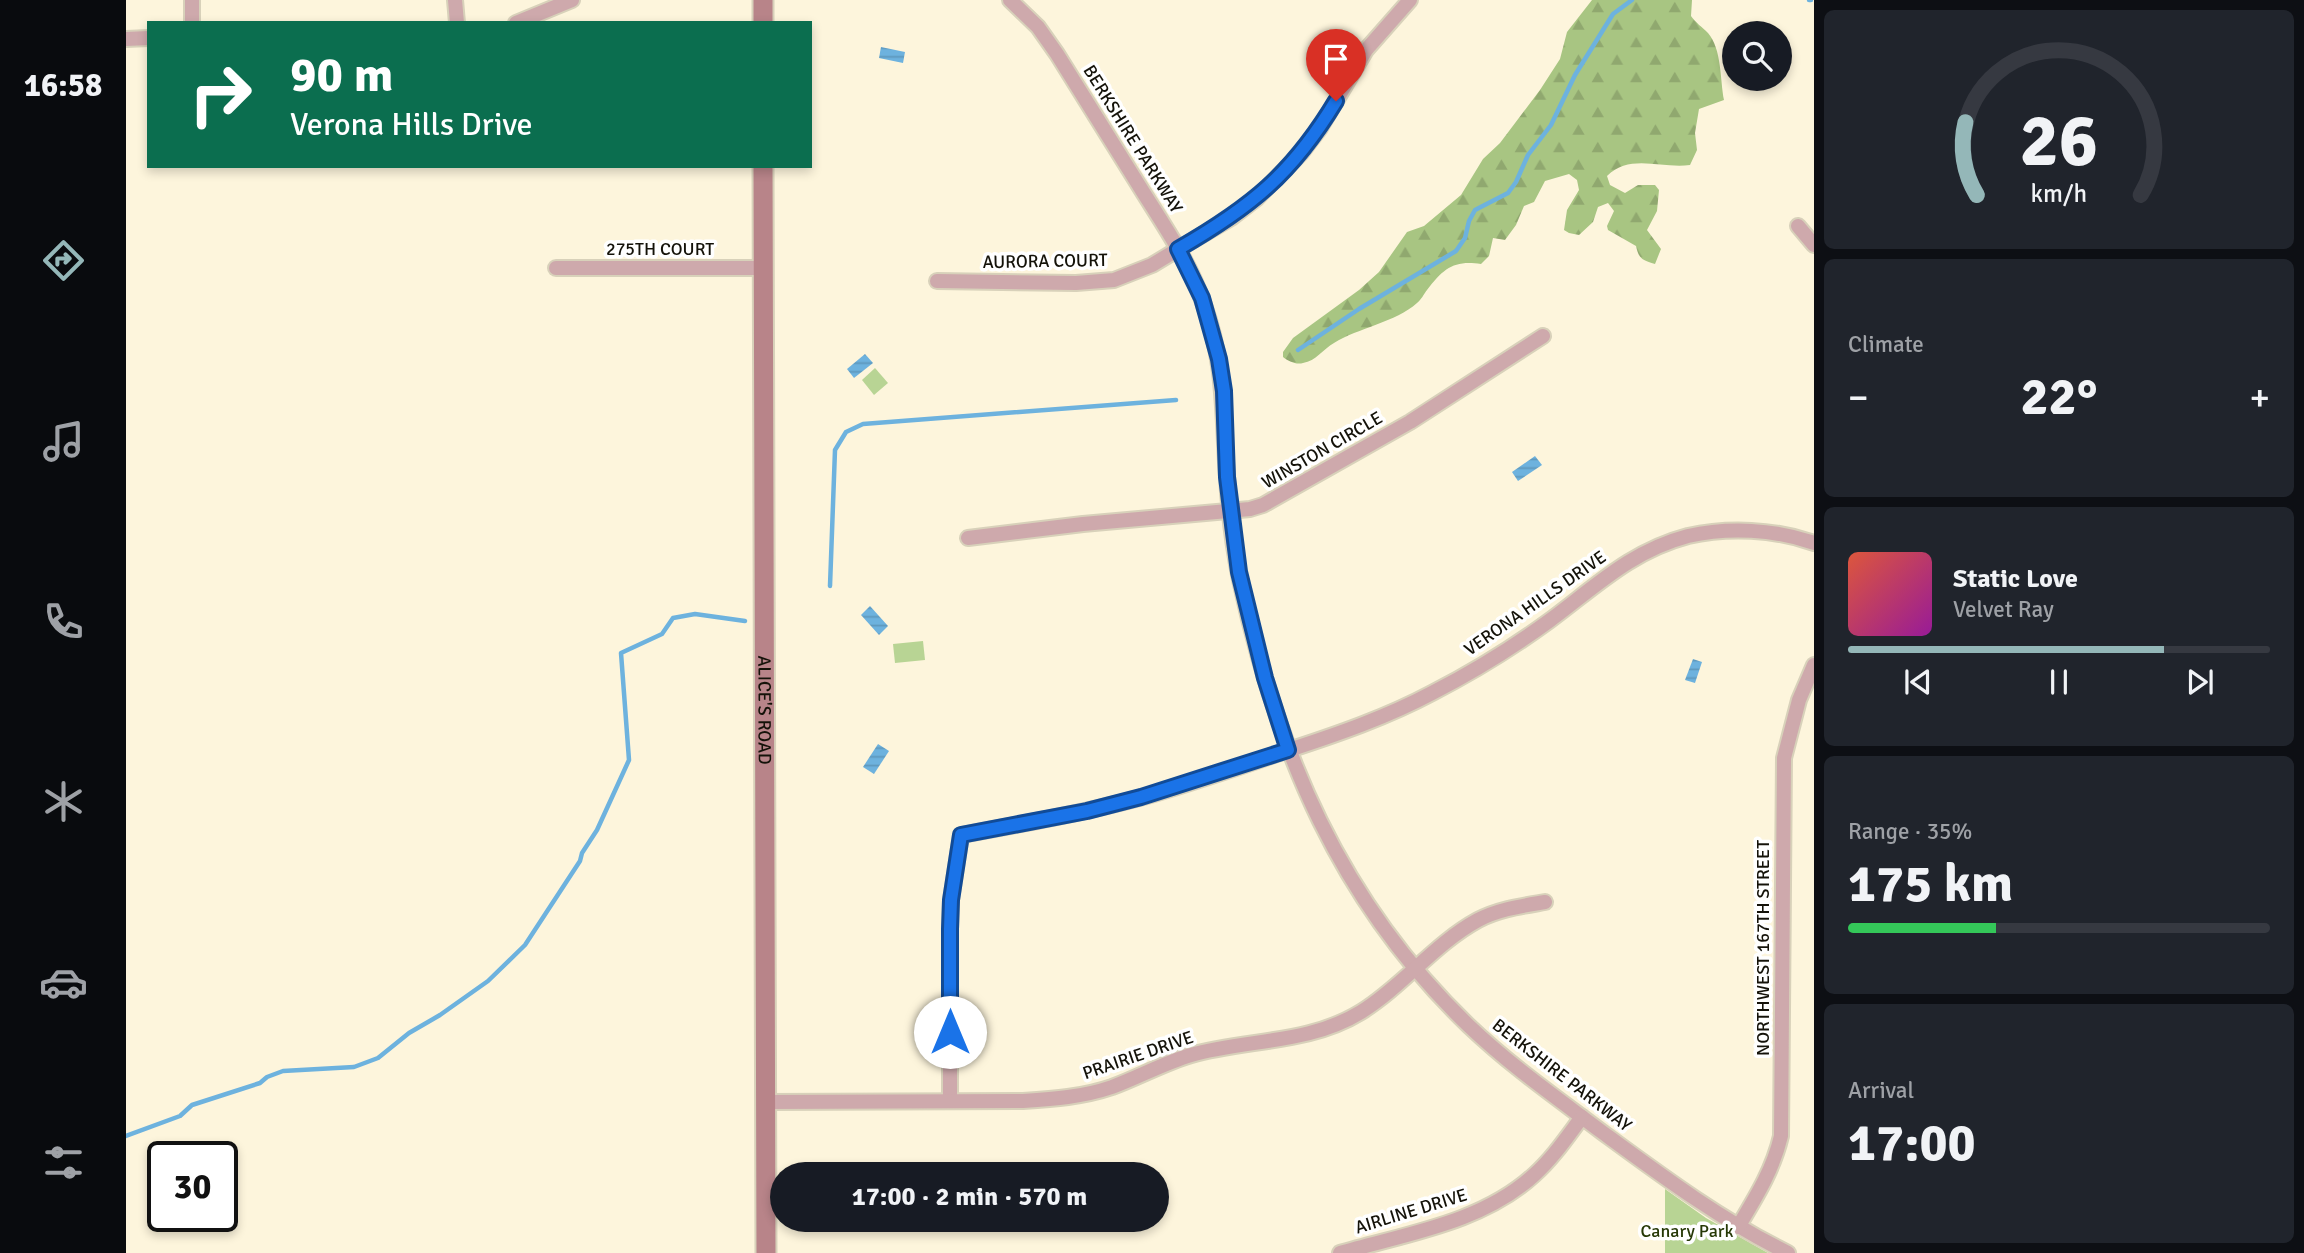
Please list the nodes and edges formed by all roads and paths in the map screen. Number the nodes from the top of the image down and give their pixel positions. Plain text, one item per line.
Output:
1 (192, 0) edge
2 (455, 0) edge
3 (572, 0) edge
4 (762, 0) edge
5 (1010, 0) edge
6 (1410, 0) edge
7 (192, 21) edge
8 (457, 21) edge
9 (521, 21) edge
10 (763, 21) edge
11 (126, 38) edge
12 (147, 38) edge
13 (763, 168) edge
14 (1798, 226) dead end
15 (1814, 245) edge
16 (1178, 249) junction
17 (556, 268) dead end
18 (764, 268) junction
19 (937, 281) dead end
20 (1544, 336) dead end
21 (1230, 511) junction
22 (968, 538) dead end
23 (1814, 543) edge
24 (1814, 665) edge
25 (1288, 750) junction
26 (1545, 902) dead end
27 (1416, 968) junction
28 (950, 1101) junction
29 (767, 1102) junction
30 (1582, 1117) junction
31 (1738, 1227) junction
32 (766, 1253) edge
33 (1340, 1253) edge
34 (1788, 1253) edge

1 - 7 street
2 - 8 street
3 - 9 street
4 - 10 main road
5 - 16 street, BERKSHIRE PARKWAY
6 - 16 street, AURORA COURT
11 - 12 street
13 - 18 main road, ALICE'S ROAD
14 - 15 street
16 - 19 street, AURORA COURT
16 - 21 street, BERKSHIRE PARKWAY
17 - 18 street, 275TH COURT
18 - 29 main road, ALICE'S ROAD
20 - 21 street, WINSTON CIRCLE
21 - 22 street, WINSTON CIRCLE
21 - 25 street, BERKSHIRE PARKWAY
23 - 25 street, VERONA HILLS DRIVE
24 - 31 street, NORTHWEST 167TH STREET
25 - 27 street, BERKSHIRE PARKWAY
25 - 28 street, VERONA HILLS DRIVE
26 - 27 street, PRAIRIE DRIVE
27 - 28 street, PRAIRIE DRIVE
27 - 30 street, BERKSHIRE PARKWAY
28 - 29 street, PRAIRIE DRIVE
29 - 32 main road, ALICE'S ROAD
30 - 31 street, BERKSHIRE PARKWAY
30 - 33 street, AIRLINE DRIVE
31 - 34 street, BERKSHIRE PARKWAY

